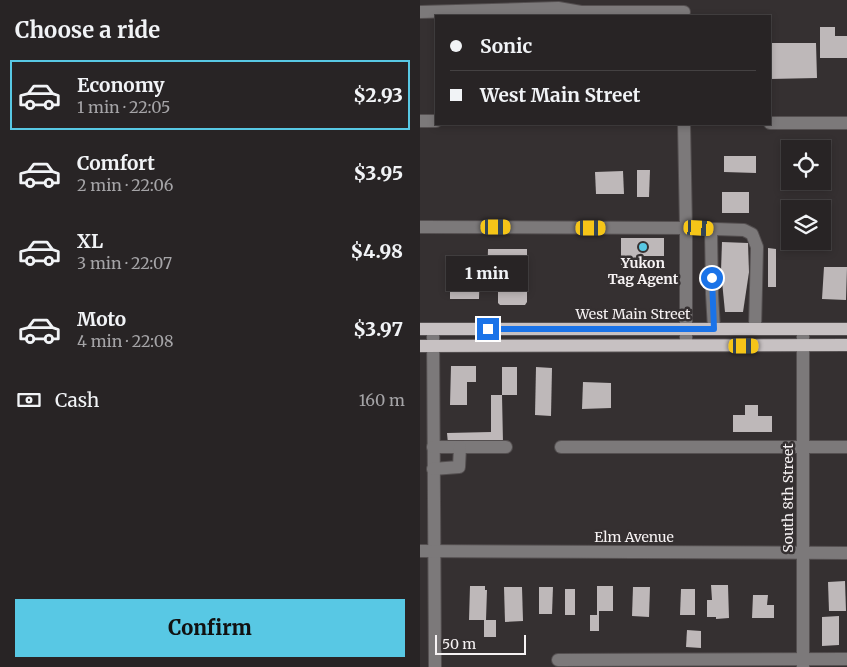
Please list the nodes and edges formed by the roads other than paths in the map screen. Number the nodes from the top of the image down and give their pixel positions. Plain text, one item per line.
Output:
1 (684, 9) edge
2 (420, 12) edge
3 (420, 121) edge
4 (435, 121) edge
5 (771, 123) edge
6 (847, 123) edge
7 (684, 125) edge
8 (420, 227) edge
9 (686, 228) junction
10 (711, 229) junction
11 (426, 329) edge
12 (686, 329) junction
13 (714, 329) junction
14 (755, 329) junction
15 (803, 329) junction
16 (847, 329) edge
17 (847, 345) edge
18 (426, 346) edge
19 (686, 346) junction
20 (803, 346) junction
21 (433, 446) junction
22 (460, 446) junction
23 (803, 446) junction
24 (506, 447) dead end
25 (561, 447) dead end
26 (847, 447) edge
27 (433, 469) junction
28 (420, 551) edge
29 (434, 551) junction
30 (802, 553) junction
31 (847, 553) edge
32 (847, 659) edge
33 (558, 660) dead end
34 (803, 663) edge
35 (435, 667) edge

1 - 2 street
3 - 4 street
5 - 6 street
7 - 9 street
8 - 9 street
9 - 10 street
9 - 12 street
10 - 13 street
10 - 14 street
11 - 12 main road, West Main Street
11 - 18 street
12 - 13 main road, West Main Street
12 - 19 street
13 - 14 main road, West Main Street
14 - 15 main road, West Main Street
15 - 16 main road, West Main Street
15 - 20 street, South 8th Street
17 - 20 main road
18 - 19 main road
18 - 21 street
19 - 20 main road
20 - 23 street, South 8th Street
21 - 22 street
21 - 27 street
22 - 24 street
22 - 27 street
23 - 25 street
23 - 26 street
23 - 30 street, South 8th Street
27 - 29 street
28 - 29 street, Elm Avenue
29 - 30 street, Elm Avenue
29 - 35 street
30 - 31 street, Elm Avenue
30 - 34 street, South 8th Street
32 - 34 street
33 - 34 street

